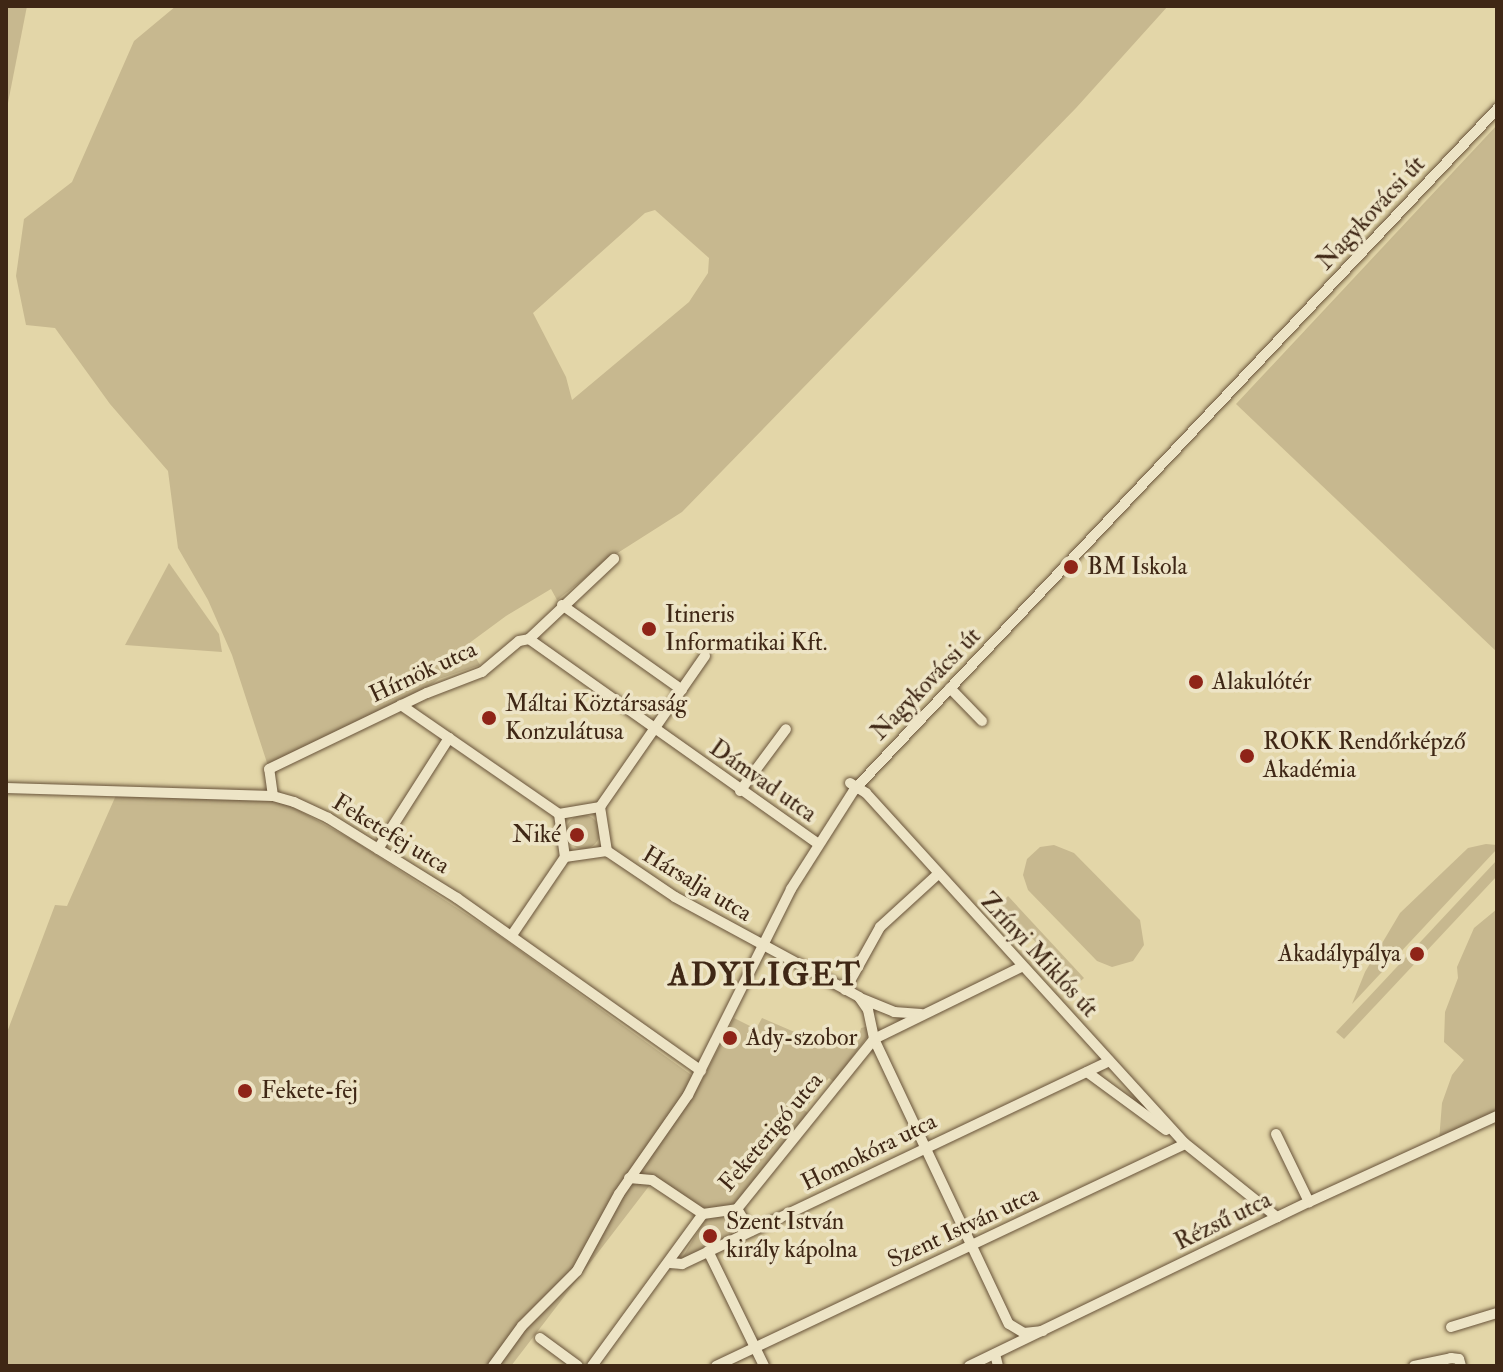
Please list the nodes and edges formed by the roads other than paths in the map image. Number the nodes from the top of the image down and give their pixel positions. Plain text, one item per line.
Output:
1 (1497, 109) edge
2 (614, 559) dead end
3 (562, 605) junction
4 (529, 639) junction
5 (705, 656) dead end
6 (950, 688) junction
7 (682, 690) junction
8 (401, 705) junction
9 (982, 721) dead end
10 (655, 729) junction
11 (786, 729) dead end
12 (449, 738) junction
13 (6, 788) edge
14 (857, 788) junction
15 (740, 791) junction
16 (273, 796) junction
17 (600, 807) junction
18 (559, 814) junction
19 (818, 844) junction
20 (378, 849) junction
21 (607, 851) junction
22 (565, 857) junction
23 (938, 874) junction
24 (512, 935) junction
25 (765, 947) junction
26 (1021, 967) junction
27 (845, 990) junction
28 (859, 997) junction
29 (926, 1013) junction
30 (874, 1039) junction
31 (1109, 1061) junction
32 (701, 1071) junction
33 (1087, 1072) junction
34 (1497, 1116) edge
35 (1276, 1134) dead end
36 (1185, 1144) junction
37 (925, 1147) junction
38 (629, 1178) junction
39 (1309, 1202) junction
40 (737, 1209) junction
41 (703, 1214) junction
42 (1277, 1217) junction
43 (751, 1231) junction
44 (972, 1245) junction
45 (708, 1251) junction
46 (670, 1263) junction
47 (1497, 1313) edge
48 (1009, 1324) junction
49 (1451, 1327) dead end
50 (1043, 1331) junction
51 (540, 1338) dead end
52 (756, 1347) junction
53 (998, 1352) junction
54 (1460, 1362) edge
55 (493, 1366) edge
56 (578, 1366) edge
57 (592, 1366) edge
58 (716, 1366) edge
59 (764, 1366) edge
60 (969, 1366) edge
61 (998, 1366) edge
62 (1414, 1366) edge

1 - 6 street, Nagykovácsi út
2 - 3 street, Hírnök utca
3 - 4 street, Hírnök utca
3 - 7 street
4 - 8 street, Hírnök utca
4 - 10 street, Dámvad utca
5 - 7 street
6 - 9 street
6 - 14 street, Nagykovácsi út
7 - 10 street
8 - 12 street
8 - 16 street, Hírnök utca
10 - 15 street, Dámvad utca
10 - 17 street
11 - 15 street
12 - 18 street
12 - 20 street
13 - 16 street, Feketefej utca
14 - 19 street, Nagykovácsi út
14 - 23 street, Zrínyi Miklós út
15 - 19 street, Dámvad utca
16 - 20 street, Feketefej utca
17 - 18 street
17 - 21 street
18 - 22 street
19 - 25 street, Nagykovácsi út
20 - 24 street, Feketefej utca
21 - 22 street
21 - 25 street, Hársalja utca
22 - 24 street
23 - 26 street, Zrínyi Miklós út
23 - 27 street
24 - 32 street, Feketefej utca
25 - 27 street, Hársalja utca
25 - 32 street, Nagykovácsi út
26 - 29 street, Feketerigó utca
26 - 31 street, Zrínyi Miklós út
27 - 28 street, Hársalja utca
28 - 29 street, Hársalja utca
28 - 30 street
29 - 30 street, Feketerigó utca
30 - 37 street
30 - 40 street, Feketerigó utca
31 - 33 street, Homokóra utca
31 - 36 street, Zrínyi Miklós út
32 - 38 street, Nagykovácsi út
33 - 36 street, Zrínyi Miklós út
33 - 37 street, Homokóra utca
34 - 39 street, Rézsű utca
35 - 39 street
36 - 42 street, Zrínyi Miklós út
36 - 44 street, Szent István utca
37 - 43 street, Homokóra utca
37 - 44 street
38 - 41 street
38 - 55 street, Nagykovácsi út
39 - 42 street, Rézsű utca
40 - 41 street, Feketerigó utca
40 - 43 street
41 - 46 street, Feketerigó utca
42 - 50 street, Rézsű utca
43 - 45 street, Homokóra utca
44 - 48 street
44 - 52 street, Szent István utca
45 - 46 street, Homokóra utca
45 - 52 street
46 - 57 street, Feketerigó utca
47 - 49 street
48 - 50 street
48 - 53 street
50 - 53 street, Rézsű utca
51 - 56 street
52 - 58 street, Szent István utca
52 - 59 street
53 - 60 street, Rézsű utca
53 - 61 street
54 - 62 street

